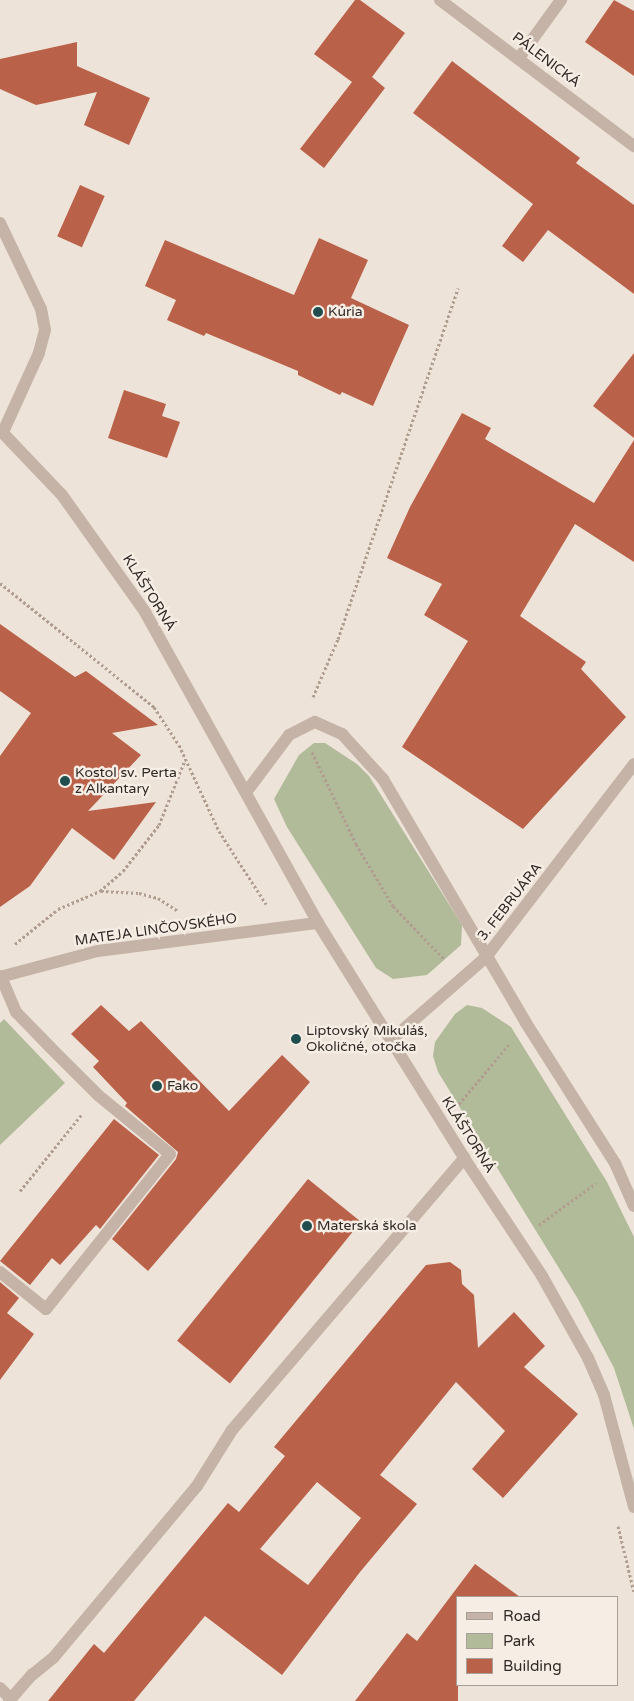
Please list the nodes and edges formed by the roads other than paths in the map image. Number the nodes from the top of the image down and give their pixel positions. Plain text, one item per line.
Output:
1 (440, 0) edge
2 (561, 0) edge
3 (519, 58) junction
4 (634, 146) edge
5 (0, 222) edge
6 (2, 431) edge
7 (634, 764) edge
8 (247, 791) junction
9 (318, 923) junction
10 (486, 957) junction
11 (1, 977) edge
12 (391, 1040) junction
13 (464, 1158) junction
14 (634, 1206) edge
15 (0, 1272) edge
16 (634, 1507) edge
17 (0, 1688) edge
18 (10, 1700) edge

1 - 3 street, PÁLENICKÁ
2 - 3 street
3 - 4 street, PÁLENICKÁ
5 - 6 street
6 - 8 street, KLÁŠTORNÁ
7 - 10 street, 3. FEBRUÁRA
8 - 9 street, KLÁŠTORNÁ
8 - 10 street
9 - 11 street, MATEJA LINČOVSKÉHO
9 - 12 street, KLÁŠTORNÁ
10 - 12 street, 3. FEBRUÁRA
10 - 14 street
11 - 15 street
12 - 13 street, KLÁŠTORNÁ
13 - 16 street, KLÁŠTORNÁ
13 - 18 street
17 - 18 street

